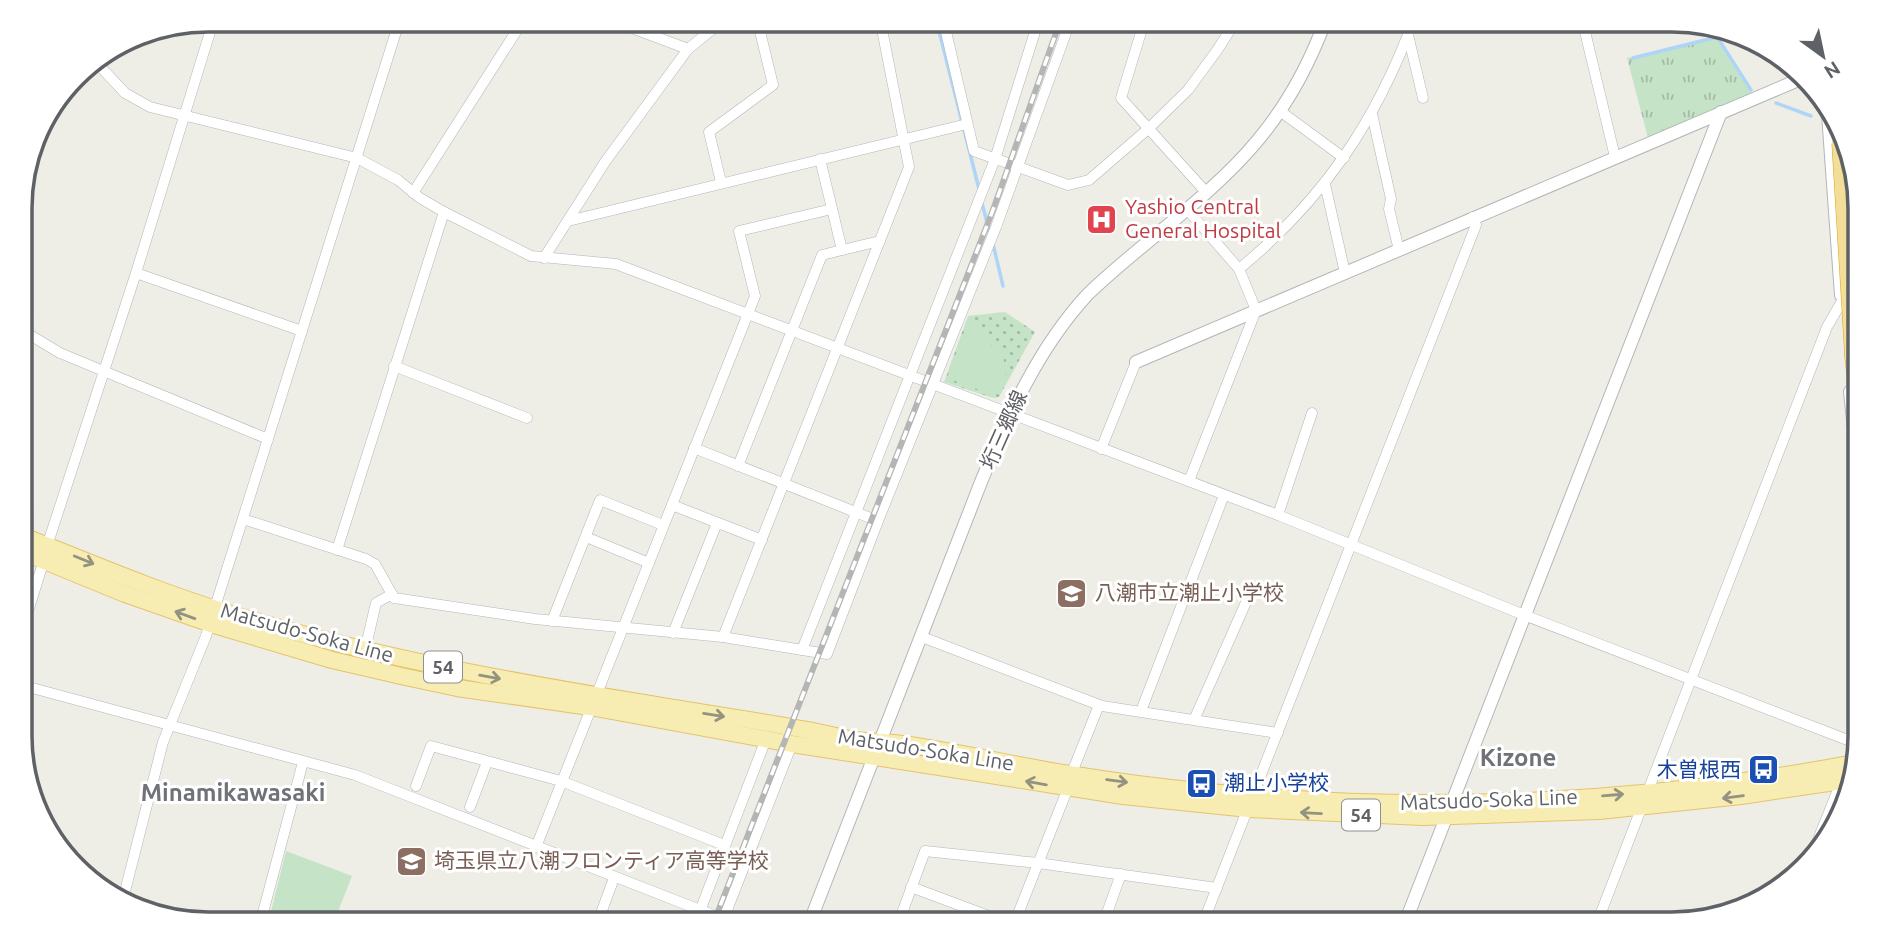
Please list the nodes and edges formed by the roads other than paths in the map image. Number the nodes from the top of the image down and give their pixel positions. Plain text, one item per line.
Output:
1 (210, 32) edge
2 (396, 32) edge
3 (516, 32) edge
4 (643, 32) edge
5 (709, 32) edge
6 (760, 32) edge
7 (883, 32) edge
8 (945, 32) edge
9 (1035, 32) edge
10 (1066, 32) edge
11 (1142, 32) edge
12 (1229, 32) edge
13 (1320, 32) edge
14 (1409, 32) edge
15 (1586, 32) edge
16 (1408, 35) junction
17 (688, 49) junction
18 (101, 67) edge
19 (1788, 84) edge
20 (1423, 98) dead end
21 (1280, 111) junction
22 (1721, 112) junction
23 (1372, 114) junction
24 (184, 115) junction
25 (962, 125) junction
26 (1148, 129) junction
27 (1830, 133) edge
28 (904, 139) junction
29 (357, 158) junction
30 (1344, 158) junction
31 (1615, 158) junction
32 (820, 159) junction
33 (995, 159) junction
34 (1018, 167) junction
35 (1843, 170) edge
36 (721, 182) junction
37 (1325, 184) junction
38 (1205, 191) junction
39 (413, 193) junction
40 (1186, 208) junction
41 (832, 209) junction
42 (444, 212) junction
43 (1473, 218) junction
44 (568, 221) junction
45 (880, 241) junction
46 (842, 250) junction
47 (1399, 250) junction
48 (544, 258) junction
49 (1848, 263) edge
50 (1239, 269) junction
51 (136, 273) junction
52 (1345, 273) junction
53 (1848, 291) edge
54 (1842, 301) junction
55 (1256, 310) junction
56 (748, 315) junction
57 (302, 331) junction
58 (792, 331) junction
59 (32, 337) edge
60 (837, 348) junction
61 (1848, 360) edge
62 (1136, 362) joint
63 (394, 366) junction
64 (104, 372) junction
65 (909, 377) junction
66 (934, 386) junction
67 (1010, 413) junction
68 (1312, 413) dead end
69 (527, 418) dead end
70 (268, 439) junction
71 (694, 448) junction
72 (1101, 449) junction
73 (738, 466) junction
74 (1189, 481) junction
75 (784, 483) junction
76 (1224, 495) junction
77 (672, 505) junction
78 (856, 512) junction
79 (1278, 515) junction
80 (243, 519) junction
81 (878, 521) junction
82 (717, 523) junction
83 (663, 526) junction
84 (586, 537) junction
85 (762, 540) junction
86 (32, 543) edge
87 (1352, 544) junction
88 (337, 550) junction
89 (32, 552) edge
90 (46, 553) junction
91 (649, 563) junction
92 (392, 594) junction
93 (32, 598) edge
94 (1247, 600) dead end
95 (1524, 615) junction
96 (213, 617) junction
97 (552, 621) junction
98 (623, 628) junction
99 (673, 633) junction
100 (723, 637) junction
101 (922, 637) junction
102 (365, 650) junction
103 (802, 650) junction
104 (1691, 679) junction
105 (32, 688) edge
106 (593, 701) junction
107 (1099, 705) junction
108 (1142, 711) junction
109 (1194, 720) junction
110 (168, 726) junction
111 (1278, 733) junction
112 (766, 739) junction
113 (1848, 740) edge
114 (792, 744) junction
115 (878, 749) junction
116 (303, 762) junction
117 (487, 762) junction
118 (1845, 764) edge
119 (561, 781) junction
120 (1070, 781) junction
121 (1841, 781) edge
122 (416, 786) dead end
123 (1645, 799) junction
124 (1251, 802) junction
125 (470, 807) dead end
126 (1449, 809) junction
127 (724, 845) junction
128 (536, 847) junction
129 (1038, 863) junction
130 (1121, 874) junction
131 (614, 878) junction
132 (911, 887) junction
133 (1217, 888) junction
134 (125, 890) edge
135 (700, 911) joint
136 (980, 911) edge
137 (1017, 911) edge
138 (1107, 911) edge
139 (1208, 911) edge
140 (1410, 911) edge
141 (1602, 911) edge
142 (263, 912) edge
143 (602, 912) edge
144 (726, 912) edge
145 (814, 912) edge
146 (902, 912) edge

1 - 24 street
2 - 29 street
3 - 39 street
4 - 17 street
5 - 17 street
6 - 36 street
7 - 28 street
8 - 25 street
9 - 33 street
10 - 34 street
11 - 26 street
12 - 26 street
13 - 21 street, 垳三郷線
14 - 16 street
15 - 31 street
16 - 20 street
16 - 23 street
17 - 44 street
18 - 24 street
19 - 22 street
21 - 30 street
21 - 38 street, 垳三郷線
22 - 31 street
22 - 95 street
23 - 30 street
23 - 47 street
24 - 29 street
24 - 51 street
25 - 28 street
25 - 33 street
26 - 34 street
26 - 38 street
27 - 54 main road
28 - 32 street
28 - 45 street
29 - 39 street
29 - 57 street
30 - 37 street
31 - 43 street
32 - 36 street
32 - 41 street
33 - 34 street
33 - 65 street
34 - 66 street
35 - 49 highway, bridge
36 - 44 street
37 - 50 street
37 - 52 street
38 - 40 street, 垳三郷線
39 - 42 street
40 - 50 street
40 - 67 street, 垳三郷線
41 - 46 street
41 - 56 street
42 - 48 street
42 - 63 street
43 - 47 street
43 - 87 street
44 - 48 street
45 - 46 street
45 - 60 street
46 - 58 street
47 - 52 street
48 - 56 street
50 - 55 street
51 - 57 street
51 - 64 street
52 - 55 street
53 - 54 main road
54 - 61 main road
54 - 104 street
55 - 62 street
55 - 74 street
56 - 58 street
56 - 71 street
57 - 70 street
58 - 60 street
58 - 73 street
59 - 64 street
60 - 65 street
60 - 75 street
62 - 72 street
63 - 69 street
63 - 88 street
64 - 70 street
64 - 90 street
65 - 66 street
65 - 78 street
66 - 67 street
66 - 81 street
67 - 72 street
67 - 101 street, 垳三郷線
68 - 79 street
70 - 80 street
71 - 73 street
71 - 77 street
72 - 74 street
73 - 75 street
74 - 76 street
75 - 78 street
75 - 85 street
76 - 79 street
76 - 108 street
77 - 82 street
77 - 83 street
78 - 81 street
78 - 103 street
79 - 87 street
80 - 88 street
80 - 96 street
81 - 103 street
82 - 85 street
82 - 99 street
83 - 84 street
83 - 91 street
84 - 91 street
84 - 97 street
85 - 100 street
86 - 90 main road, Matsudo-Soka Line / 54
87 - 95 street
87 - 111 street
88 - 92 street
89 - 90 main road, Matsudo-Soka Line / 54
90 - 93 street
90 - 96 main road, Matsudo-Soka Line / 54
91 - 98 street
92 - 97 street
92 - 102 street
94 - 109 street
95 - 104 street
95 - 126 street
96 - 102 main road, Matsudo-Soka Line / 54
96 - 106 main road, Matsudo-Soka Line / 54
96 - 110 street
97 - 98 street
98 - 99 street
98 - 106 street
99 - 100 street
100 - 103 street
101 - 107 street
101 - 115 street, 垳三郷線
102 -> 106 main road, Matsudo-Soka Line / 54
104 - 113 street
104 - 123 street
105 - 110 street
106 - 112 main road, Matsudo-Soka Line / 54
106 -> 115 main road, Matsudo-Soka Line / 54
106 - 119 street
107 - 108 street
107 - 120 street
108 - 109 street
109 - 111 street
110 - 116 street
110 - 134 street
111 - 124 street
112 - 114 main road, Matsudo-Soka Line / 54
112 - 127 street
114 - 115 main road, Matsudo-Soka Line / 54
114 - 144 street
115 - 120 main road, Matsudo-Soka Line / 54
115 - 145 street, 垳三郷線
116 - 128 street
116 - 142 street
117 - 119 street
117 - 122 street
117 - 125 street
118 - 123 main road, Matsudo-Soka Line / 54
119 - 127 street
119 - 128 street
120 - 124 main road, Matsudo-Soka Line / 54
120 - 129 street
121 -> 123 main road, Matsudo-Soka Line / 54
123 - 126 main road, Matsudo-Soka Line / 54
123 - 141 street
124 - 126 main road, Matsudo-Soka Line / 54
124 - 133 street
126 - 140 street
127 - 135 street
128 - 131 street
129 - 130 street
129 - 132 street
129 - 137 street
130 - 133 street
130 - 138 street
131 - 135 street
131 - 143 street
132 - 136 street
132 - 146 street
133 - 139 street

